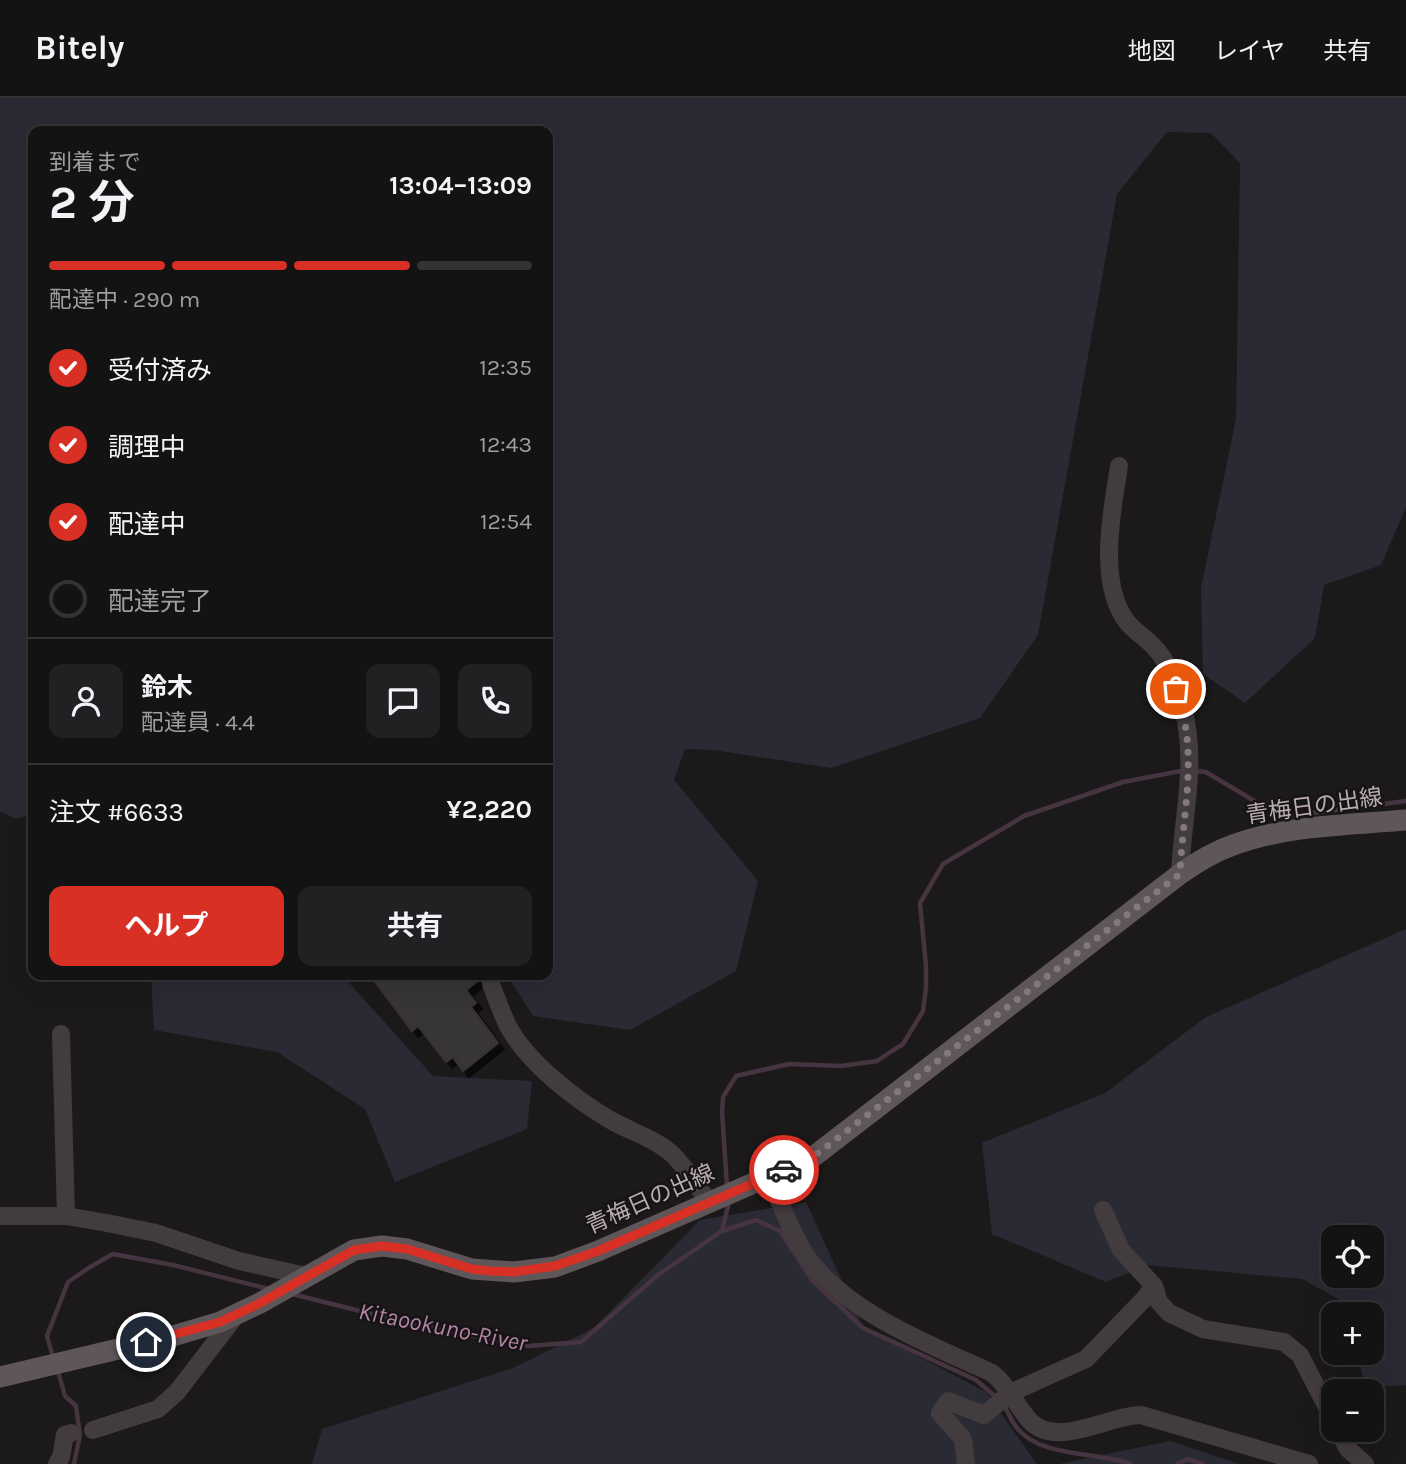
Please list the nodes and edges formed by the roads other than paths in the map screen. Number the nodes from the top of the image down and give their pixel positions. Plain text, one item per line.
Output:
1 (1119, 466) dead end
2 (1406, 820) edge
3 (1180, 874) junction
4 (491, 984) dead end
5 (61, 1034) dead end
6 (769, 1176) junction
7 (723, 1195) junction
8 (1103, 1210) dead end
9 (0, 1216) edge
10 (66, 1216) junction
11 (299, 1280) junction
12 (1154, 1286) junction
13 (237, 1314) junction
14 (0, 1377) edge
15 (1010, 1393) junction
16 (1321, 1396) edge
17 (93, 1430) dead end
18 (71, 1433) dead end
19 (1344, 1442) edge
20 (57, 1464) edge
21 (967, 1464) edge
22 (1309, 1464) edge
23 (1364, 1464) edge

1 - 3 street
2 - 3 main road, 青梅日の出線
3 - 6 main road, 青梅日の出線
4 - 7 street
5 - 10 street
6 - 7 main road, 青梅日の出線
6 - 15 street
7 - 11 main road, 青梅日の出線
8 - 12 street
9 - 10 street
10 - 11 street
11 - 13 main road, 青梅日の出線
12 - 15 street
12 - 16 street
13 - 14 main road, 青梅日の出線
13 - 17 street
15 - 21 street
15 - 22 street
18 - 20 street
19 - 23 street

